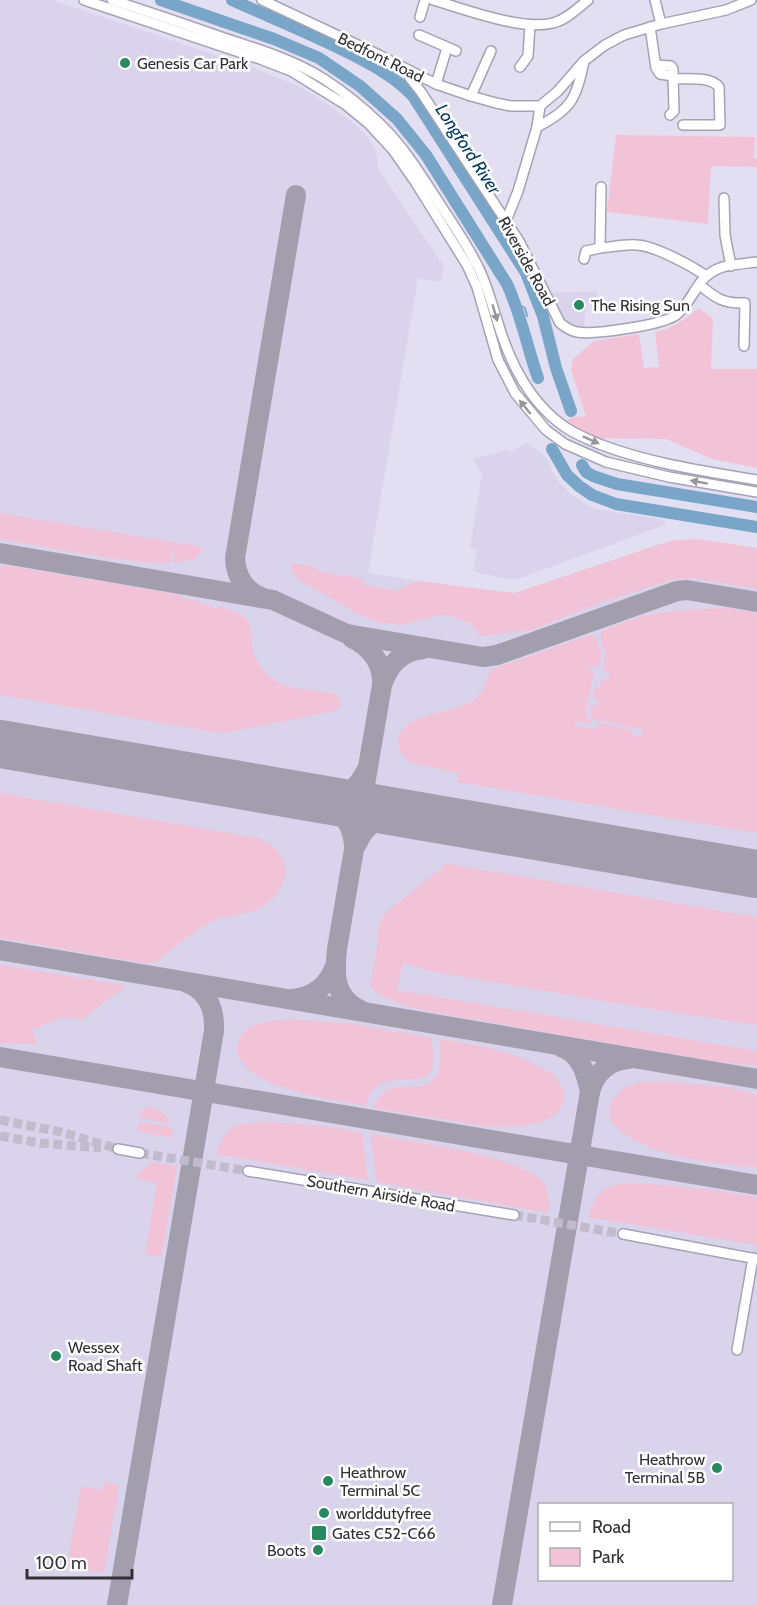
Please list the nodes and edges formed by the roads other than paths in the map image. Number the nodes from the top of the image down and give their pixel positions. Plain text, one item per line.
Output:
1 (84, 0) edge
2 (112, 0) edge
3 (263, 0) edge
4 (425, 0) edge
5 (433, 0) edge
6 (588, 0) edge
7 (655, 0) edge
8 (751, 0) edge
9 (420, 17) dead end
10 (661, 24) junction
11 (530, 26) junction
12 (650, 27) junction
13 (419, 35) dead end
14 (491, 51) dead end
15 (584, 61) junction
16 (520, 67) dead end
17 (411, 72) junction
18 (673, 78) junction
19 (436, 84) junction
20 (471, 96) junction
21 (540, 106) junction
22 (670, 115) dead end
23 (683, 125) dead end
24 (537, 128) junction
25 (602, 187) dead end
26 (724, 198) dead end
27 (506, 221) junction
28 (600, 248) junction
29 (584, 259) dead end
30 (757, 262) edge
31 (730, 266) junction
32 (706, 276) junction
33 (700, 285) junction
34 (744, 346) dead end
35 (757, 480) edge
36 (757, 492) edge
37 (118, 1149) tunnel mouth
38 (140, 1153) tunnel mouth
39 (248, 1171) tunnel mouth
40 (514, 1215) tunnel mouth
41 (623, 1234) tunnel mouth
42 (755, 1258) edge
43 (737, 1350) dead end

36 -> 1 street
2 -> 35 street
3 - 17 street, Bedfont Road
4 - 9 street
5 - 11 street
6 - 11 street
7 - 10 street
8 - 10 street
10 - 12 street
11 - 16 street
12 - 15 street
12 - 18 street
13 - 19 street
14 - 20 street
15 - 21 street
15 - 24 street
17 - 19 street, Bedfont Road
17 - 27 street, Riverside Road
18 - 22 street
18 - 23 street
19 - 20 street, Bedfont Road
20 - 21 street, Bedfont Road
21 - 24 street
24 - 27 street
25 - 28 street
26 - 31 street
27 - 33 street, Riverside Road
28 - 29 street
28 - 32 street
30 - 31 street
31 - 32 street
32 - 33 street
33 - 34 street
37 - 38 street
39 - 40 street, Southern Airside Road
41 - 42 street
42 - 43 street

